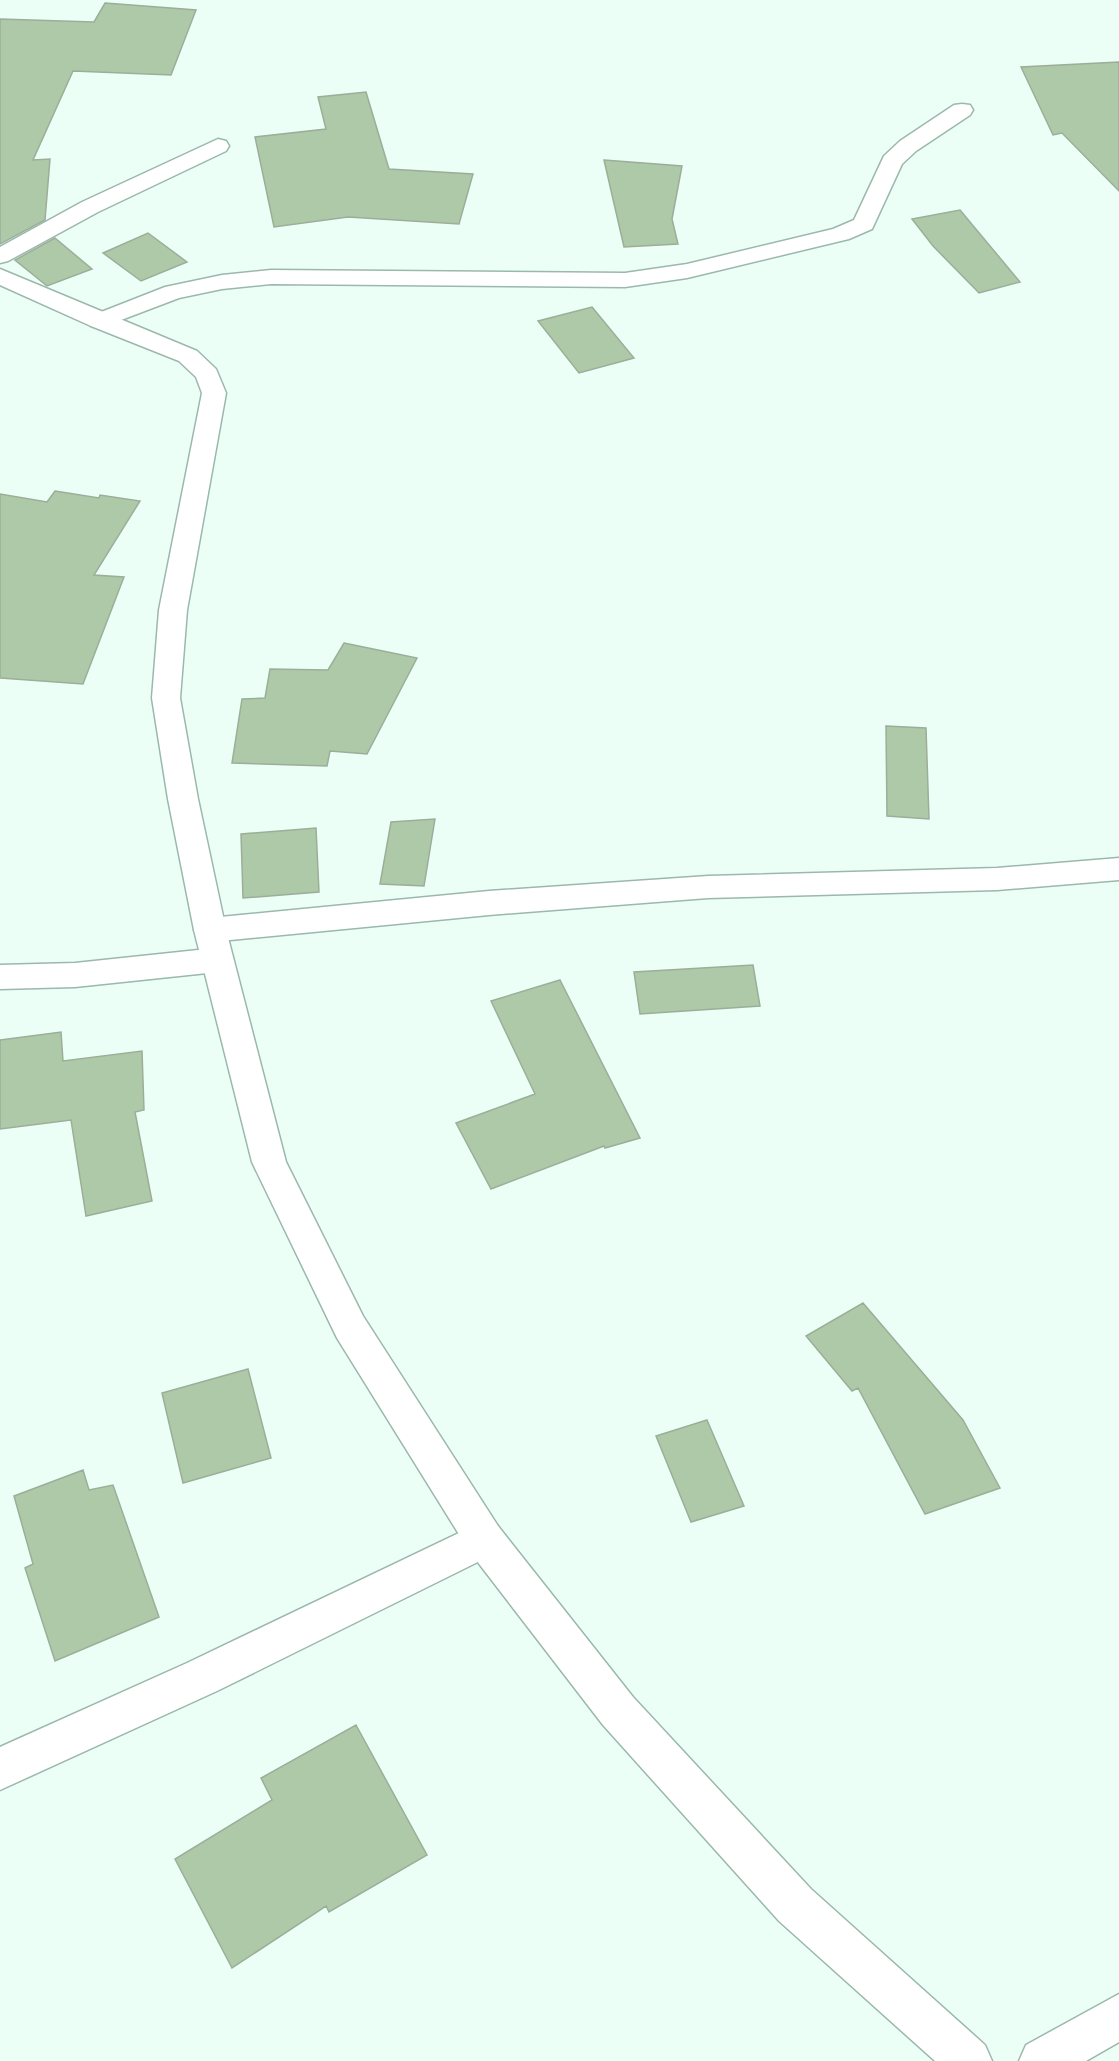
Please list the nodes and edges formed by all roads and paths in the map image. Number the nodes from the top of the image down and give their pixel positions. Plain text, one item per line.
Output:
1 (962, 110) dead end
2 (218, 146) dead end
3 (0, 256) edge
4 (0, 276) edge
5 (100, 321) junction
6 (1119, 869) edge
7 (214, 945) junction
8 (0, 977) edge
9 (484, 1539) junction
10 (0, 1769) edge
11 (1119, 2017) edge
12 (969, 2061) edge
13 (1042, 2061) edge

1 - 5 street
2 - 3 street
4 - 5 street
5 - 7 street
6 - 7 street
7 - 8 street
7 - 9 street
9 - 10 street
9 - 12 street
11 - 13 street

